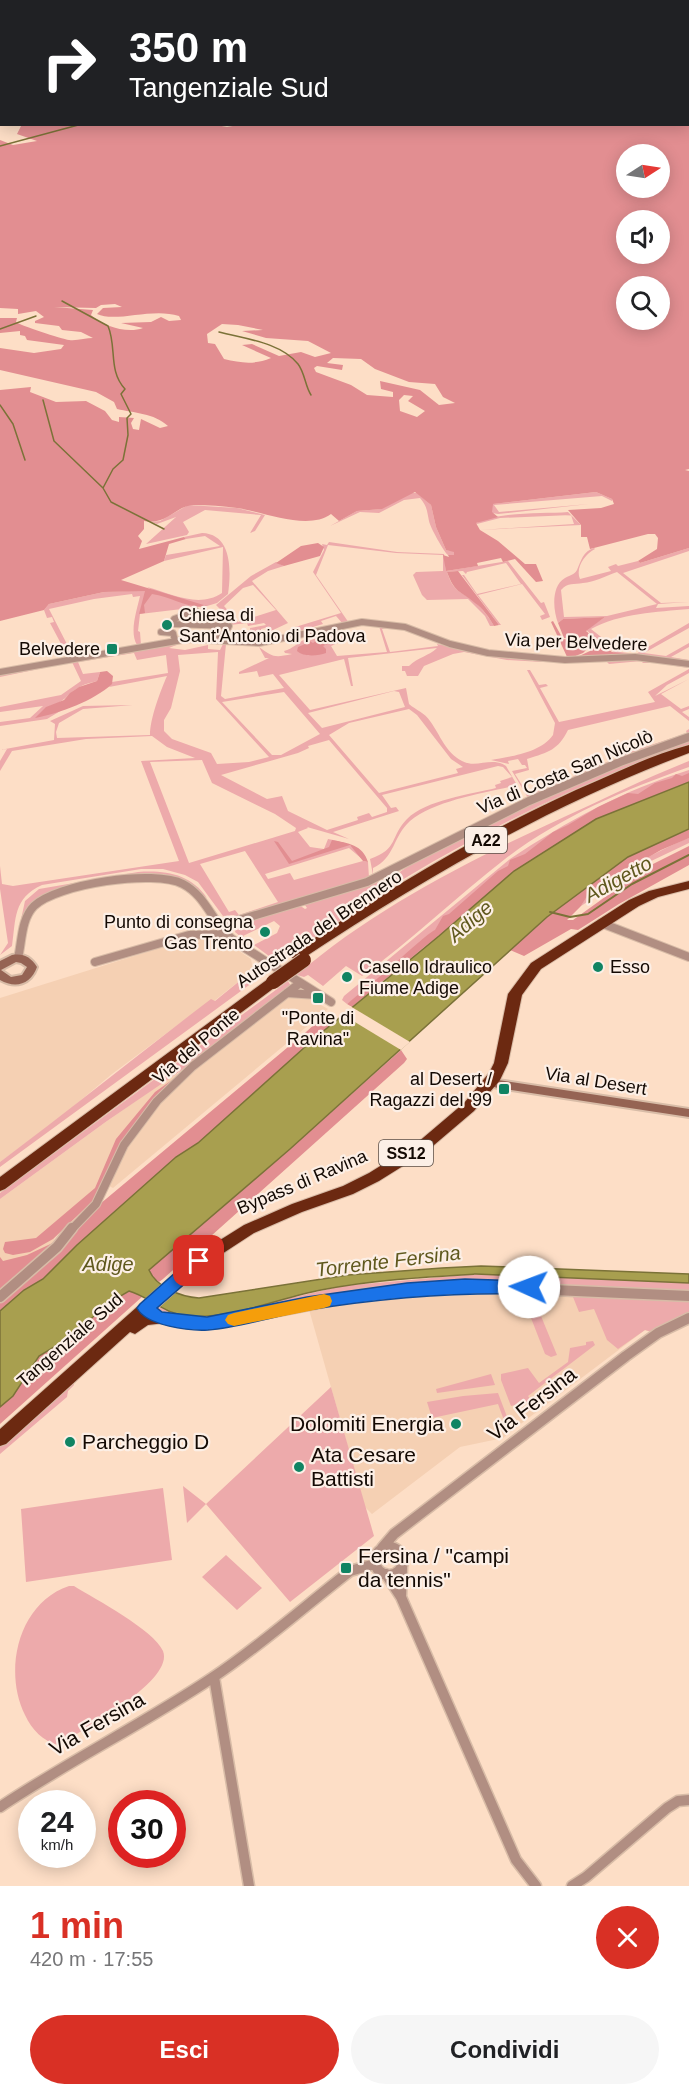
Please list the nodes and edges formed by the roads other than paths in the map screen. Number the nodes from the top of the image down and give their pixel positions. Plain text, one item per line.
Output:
1 (196, 611) dead end
2 (161, 632) dead end
3 (217, 639) junction
4 (175, 641) junction
5 (689, 664) edge
6 (0, 672) edge
7 (689, 737) edge
8 (689, 749) edge
9 (689, 755) edge
10 (687, 881) edge
11 (601, 923) junction
12 (219, 926) junction
13 (225, 934) junction
14 (689, 957) edge
15 (18, 958) junction
16 (300, 958) junction
17 (94, 962) dead end
18 (535, 965) junction
19 (0, 967) edge
20 (2, 978) edge
21 (270, 980) junction
22 (300, 983) junction
23 (286, 993) junction
24 (321, 995) junction
25 (331, 1002) dead end
26 (492, 1084) junction
27 (689, 1113) edge
28 (0, 1177) edge
29 (0, 1185) edge
30 (197, 1260) junction
31 (689, 1296) edge
32 (0, 1297) edge
33 (149, 1309) junction
34 (689, 1318) edge
35 (0, 1429) edge
36 (0, 1439) edge
37 (403, 1528) junction
38 (382, 1548) junction
39 (400, 1552) junction
40 (375, 1564) junction
41 (402, 1568) junction
42 (386, 1574) junction
43 (401, 1597) junction
44 (214, 1677) junction
45 (689, 1800) edge
46 (0, 1807) edge
47 (249, 1886) edge
48 (536, 1886) edge
49 (572, 1886) edge

1 - 3 street
2 - 4 street
3 - 4 street, Via per Belvedere
3 - 5 street, Via per Belvedere
4 - 6 street, Via per Belvedere
7 - 12 street, Via di Costa San Nicolò
8 - 16 highway, Autostrada del Brennero / A22
9 - 16 highway, Autostrada del Brennero / A22
10 - 11 highway, SS12
10 - 18 highway, SS12
11 - 14 street
11 - 18 highway, SS12
12 - 13 street
12 - 15 street
13 - 17 street
13 - 22 street
15 - 19 street
15 - 20 street
16 - 21 highway, Autostrada del Brennero / A22, bridge
18 - 26 highway, SS12
18 - 30 highway, Bypass di Ravina / SS12
21 - 28 highway, Autostrada del Brennero / A22
21 - 29 highway, Autostrada del Brennero / A22
22 - 23 street, Via del Ponte
22 - 24 street
23 - 24 street
23 - 32 street, Via del Ponte
24 - 25 street
26 - 27 street, Via al Desert
26 - 30 highway, Bypass di Ravina / SS12
30 - 33 highway, Tangenziale Sud / SS12
31 - 33 street
33 - 35 highway, Tangenziale Sud / SS12
33 - 36 highway, Tangenziale Sud / SS12
34 - 37 street, Via Fersina
37 - 38 street, Via Fersina
37 - 39 street
38 - 39 street
38 - 40 street, Via Fersina
39 - 41 street
40 - 42 street
40 - 44 street, Via Fersina
41 - 42 street
41 - 43 street
42 - 43 street
43 - 48 street
44 - 46 street, Via Fersina
44 - 47 street
45 - 49 street

